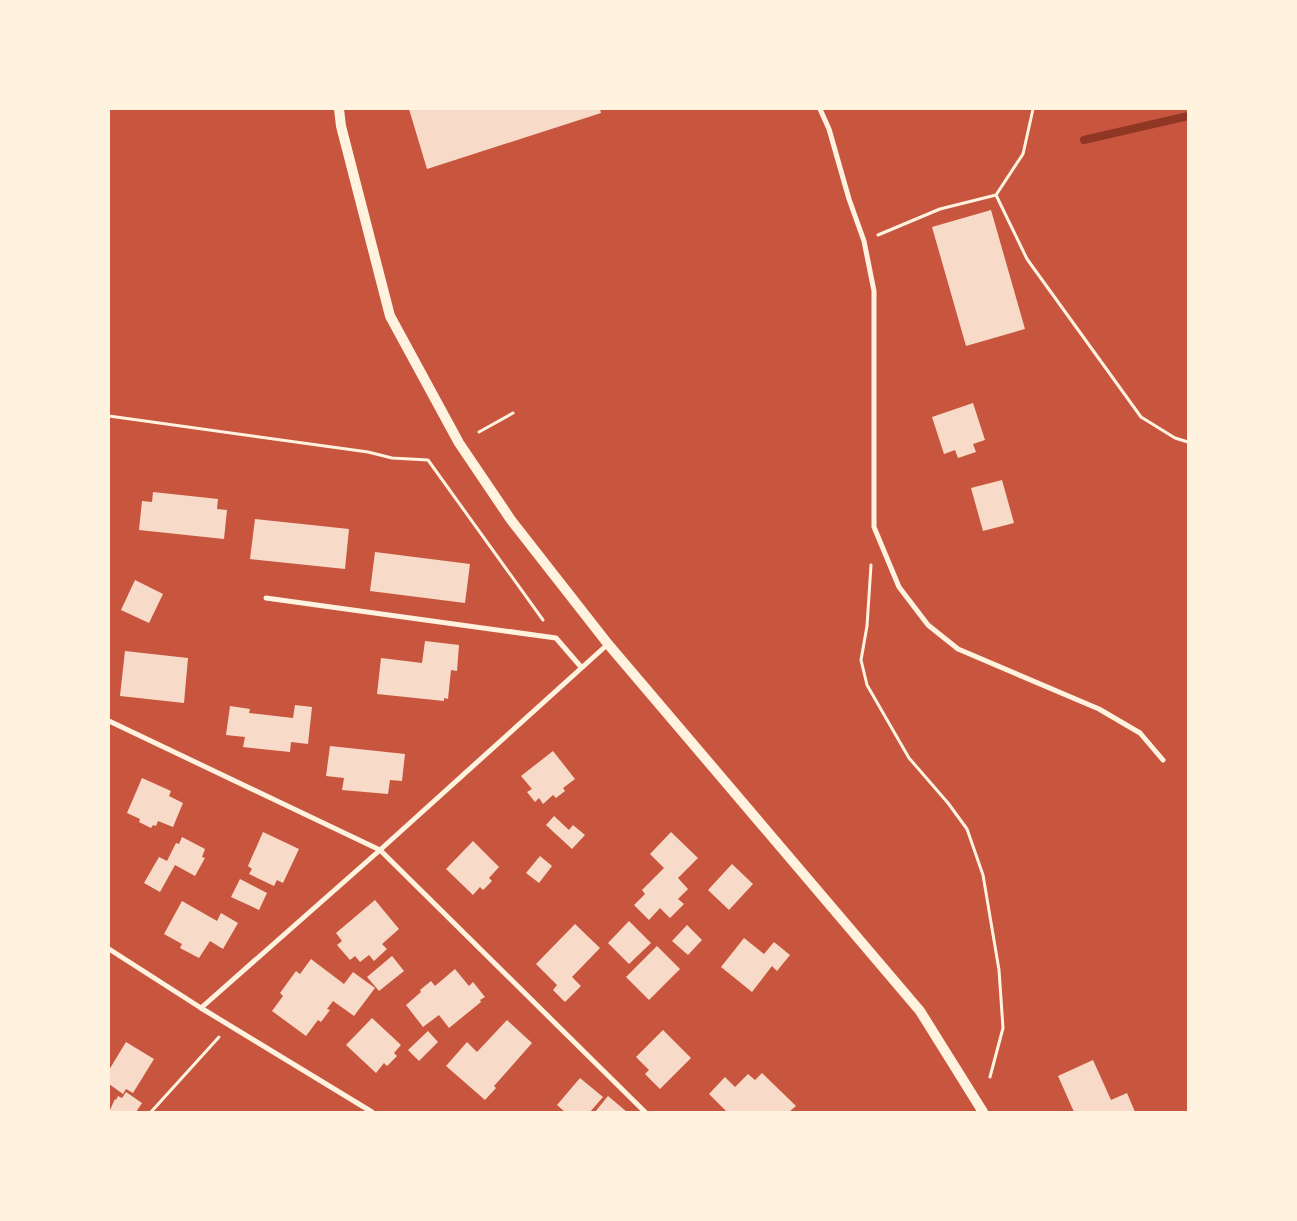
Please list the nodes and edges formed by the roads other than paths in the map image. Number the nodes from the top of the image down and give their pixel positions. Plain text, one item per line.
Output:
1 (339, 109) edge
2 (820, 109) edge
3 (266, 598) dead end
4 (608, 644) junction
5 (581, 667) junction
6 (109, 721) edge
7 (1163, 760) dead end
8 (380, 850) junction
9 (109, 949) edge
10 (201, 1008) junction
11 (372, 1112) edge
12 (645, 1112) edge
13 (983, 1112) edge

1 - 4 main road
2 - 7 street
3 - 5 street
4 - 5 street
4 - 13 main road
5 - 8 street
6 - 8 street
8 - 10 street
8 - 12 street
9 - 10 street
10 - 11 street

